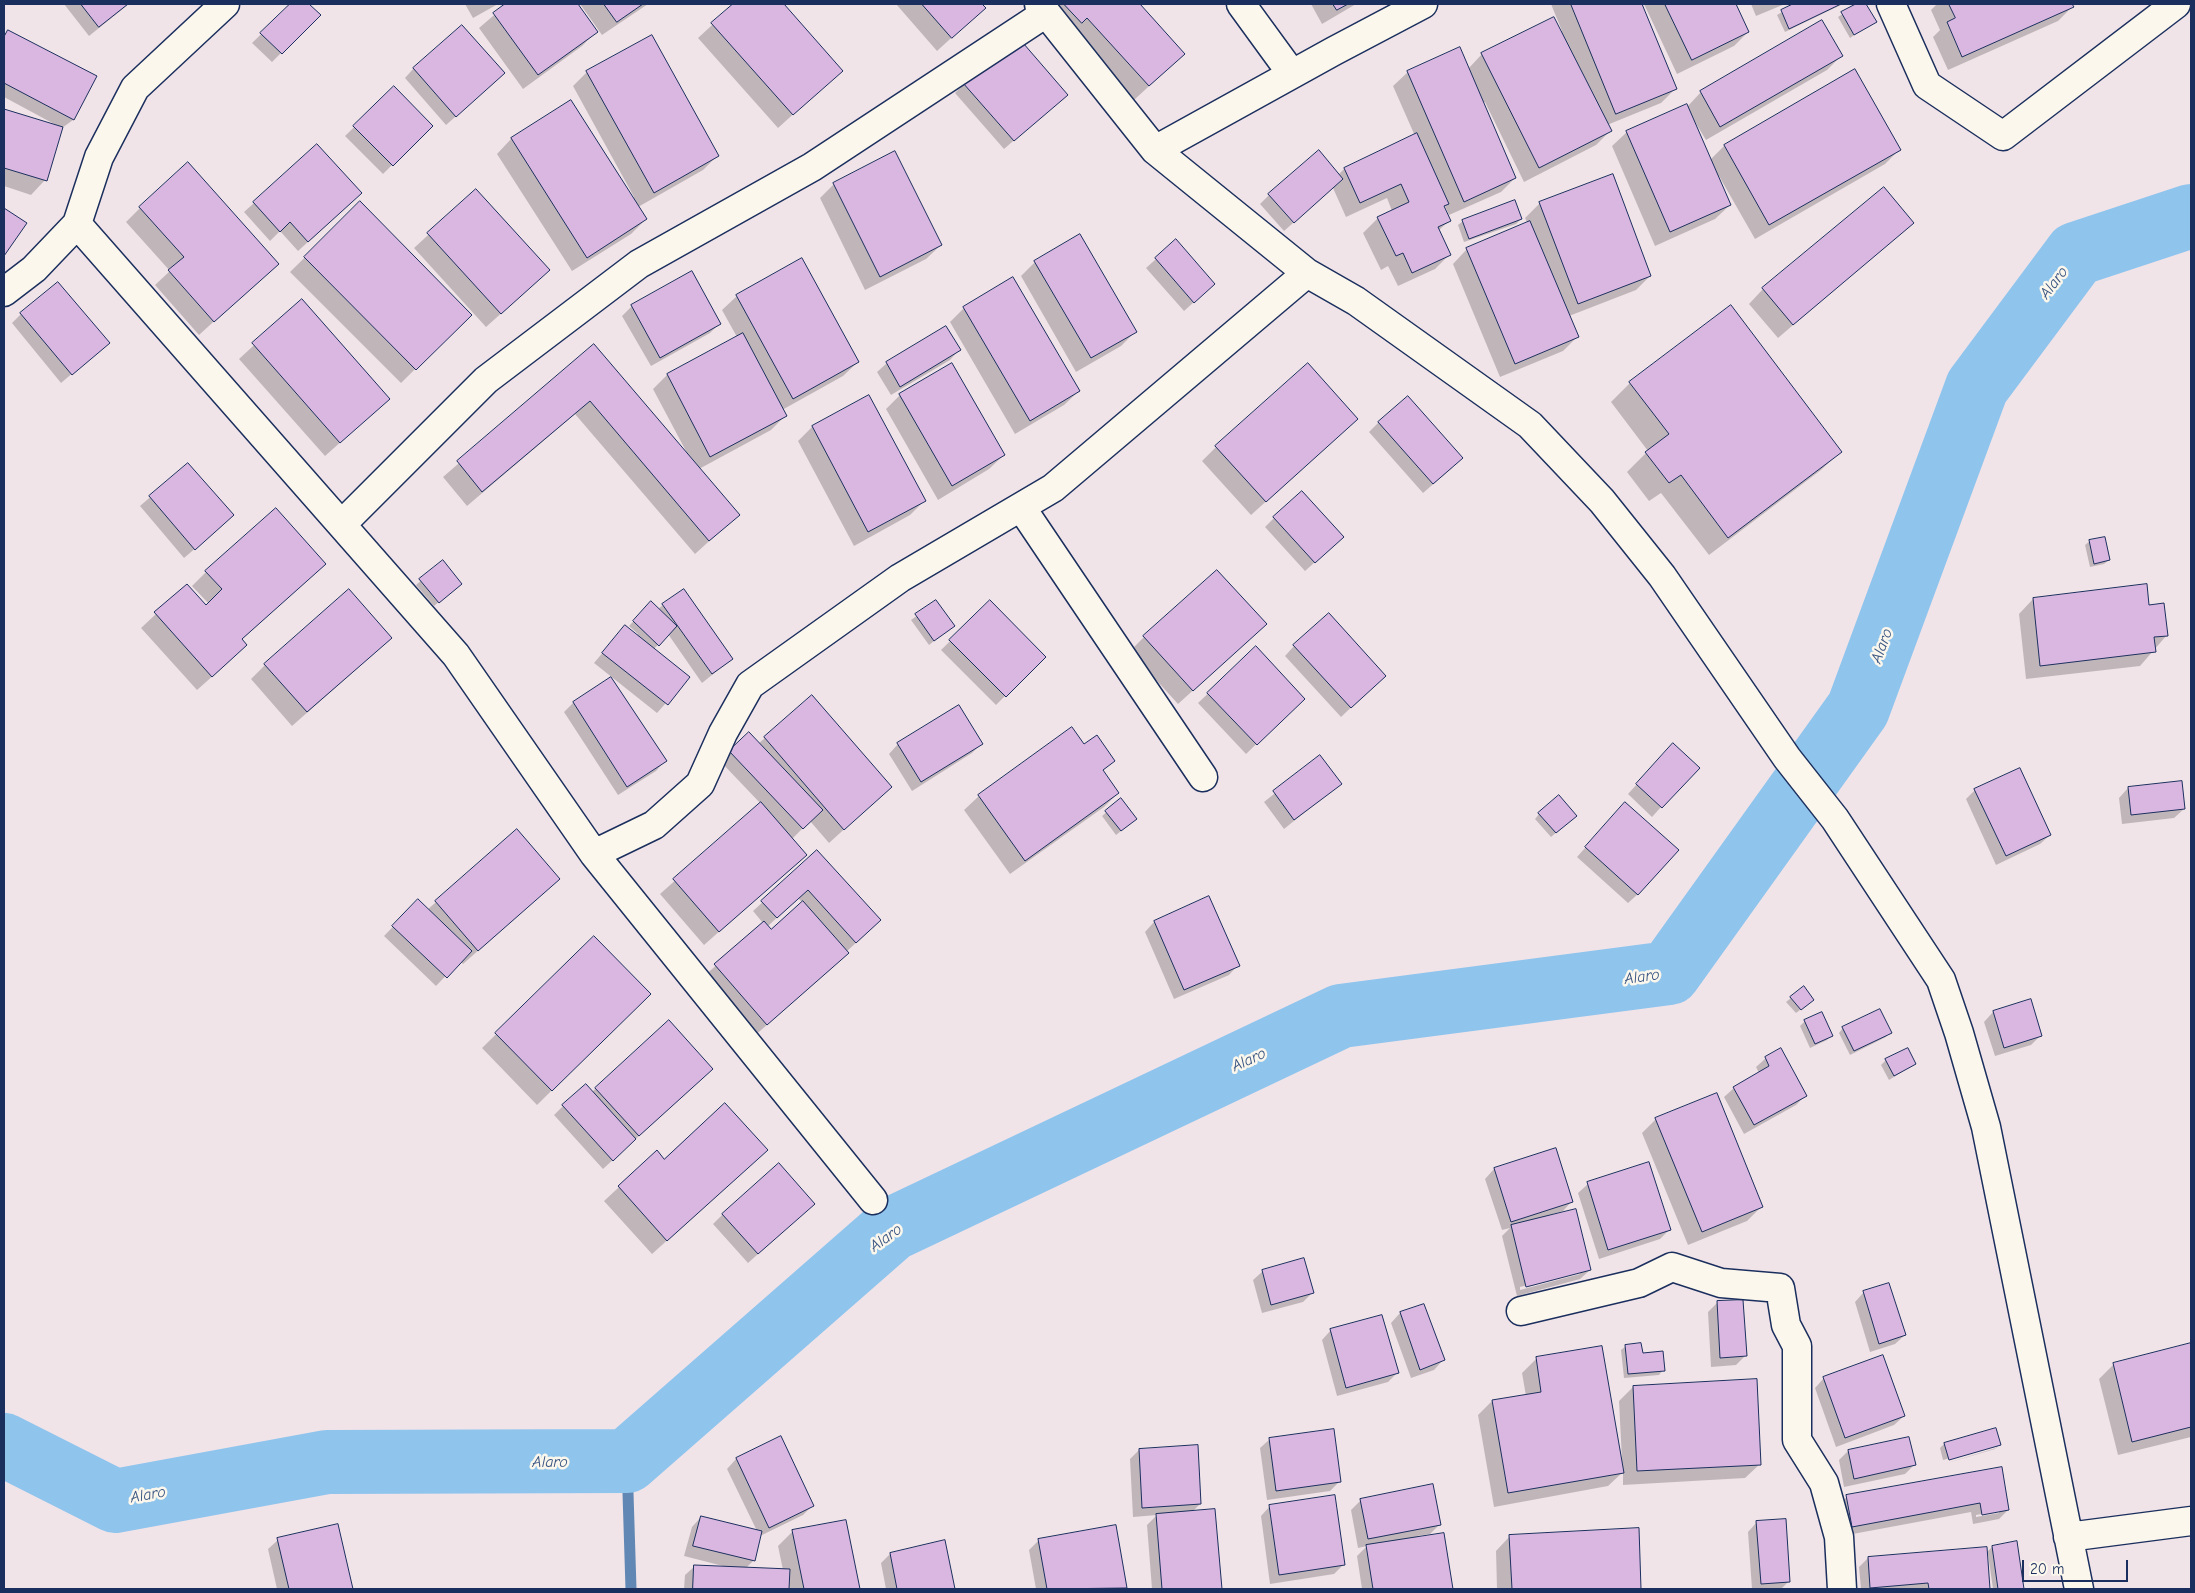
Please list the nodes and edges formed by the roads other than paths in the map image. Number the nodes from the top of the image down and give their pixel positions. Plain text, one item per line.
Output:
1 (225, 4) edge
2 (1241, 4) edge
3 (1423, 4) edge
4 (1891, 4) edge
5 (2176, 4) edge
6 (1042, 8) edge
7 (1292, 74) junction
8 (1156, 150) junction
9 (77, 224) junction
10 (1307, 272) junction
11 (4, 292) edge
12 (1021, 507) junction
13 (342, 524) junction
14 (1203, 777) dead end
15 (594, 854) junction
16 (872, 1200) dead end
17 (1521, 1311) dead end
18 (2191, 1520) edge
19 (2068, 1537) junction
20 (1842, 1589) edge
21 (2079, 1589) edge

1 - 9 street
2 - 7 street
3 - 7 street
4 - 5 street
6 - 8 street
6 - 13 street
7 - 8 street
8 - 10 street
9 - 11 street
9 - 13 street
10 - 12 street
10 - 19 street
12 - 14 street
12 - 15 street
13 - 15 street
15 - 16 street
17 - 20 street
18 - 19 street
19 - 21 street

